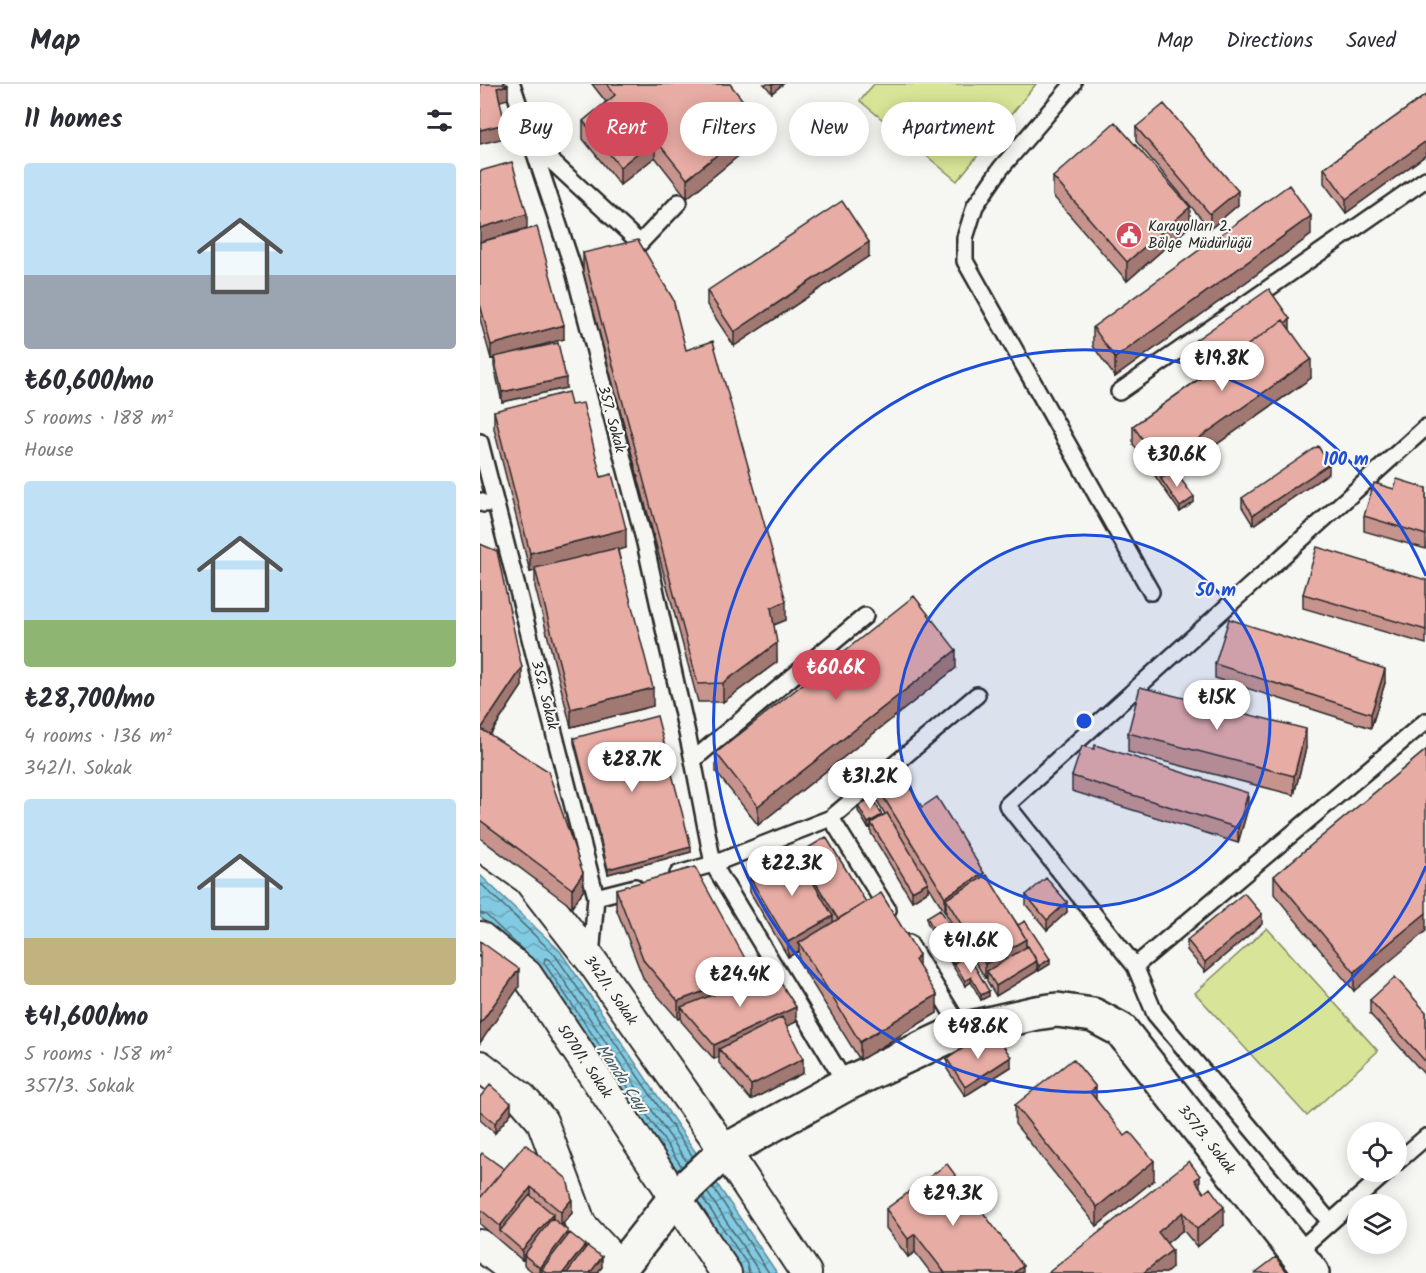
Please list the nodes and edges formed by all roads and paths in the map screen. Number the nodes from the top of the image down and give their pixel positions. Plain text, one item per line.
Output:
1 (512, 84) edge
2 (1073, 84) edge
3 (518, 102) edge
4 (535, 156) edge
5 (545, 156) edge
6 (1426, 179) edge
7 (679, 202) dead end
8 (1119, 392) dead end
9 (1426, 427) edge
10 (480, 442) edge
11 (485, 505) edge
12 (1151, 592) dead end
13 (865, 616) dead end
14 (977, 695) dead end
15 (1426, 721) edge
16 (693, 760) junction
17 (831, 818) junction
18 (480, 845) edge
19 (713, 864) junction
20 (596, 897) junction
21 (480, 937) edge
22 (591, 960) junction
23 (1135, 966) junction
24 (962, 1030) junction
25 (480, 1066) edge
26 (846, 1084) junction
27 (1426, 1137) edge
28 (725, 1151) junction
29 (1407, 1153) edge
30 (1376, 1182) edge
31 (676, 1197) junction
32 (1330, 1222) junction
33 (480, 1245) edge
34 (1304, 1263) edge
35 (619, 1271) edge
36 (517, 1273) edge
37 (726, 1273) edge
38 (806, 1273) edge

1 - 3 lane, 357. Sokak
2 - 12 lane
4 - 16 lane, 357. Sokak
5 - 7 lane
6 - 8 lane
9 - 23 lane
10 - 11 lane, 352. Sokak
11 - 20 lane, 352. Sokak
13 - 16 lane
14 - 17 lane
15 - 23 lane
16 - 19 lane, 357. Sokak
17 - 19 lane
17 - 24 lane
18 - 22 street, 342/1. Sokak
19 - 20 lane
19 - 26 lane
20 - 22 lane, 352. Sokak
21 - 31 street, 5070/1. Sokak
22 - 28 street, 342/1. Sokak
23 - 32 lane
24 - 26 street
24 - 34 street, 357/3. Sokak
25 - 35 street
26 - 28 street
27 - 29 lane
28 - 31 street
28 - 38 street, 342/1. Sokak
30 - 32 lane
31 - 35 street
31 - 37 street, 5070/1. Sokak
32 - 34 lane
33 - 36 street

